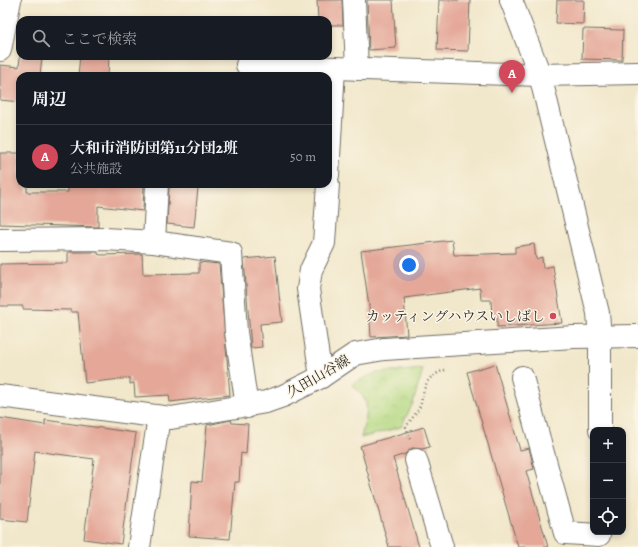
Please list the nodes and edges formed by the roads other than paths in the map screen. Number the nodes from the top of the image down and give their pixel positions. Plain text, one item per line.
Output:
1 (10, 0) edge
2 (354, 0) edge
3 (511, 0) edge
4 (0, 50) edge
5 (247, 65) dead end
6 (334, 68) junction
7 (357, 69) junction
8 (638, 73) edge
9 (540, 75) junction
10 (332, 104) edge
11 (157, 188) edge
12 (328, 188) edge
13 (0, 240) edge
14 (154, 242) junction
15 (638, 336) edge
16 (600, 337) junction
17 (321, 377) junction
18 (522, 377) dead end
19 (0, 396) edge
20 (247, 407) junction
21 (159, 417) junction
22 (600, 427) edge
23 (416, 460) road end
24 (599, 538) edge
25 (139, 547) edge
26 (442, 547) edge

1 - 4 street
2 - 7 street
3 - 9 street
5 - 6 street
6 - 7 street
6 - 10 street
7 - 9 street
8 - 9 street
9 - 16 street
11 - 14 street
12 - 17 street
13 - 14 street
14 - 20 street
15 - 16 street, 久田山谷線
16 - 17 street, 久田山谷線
16 - 22 street
17 - 20 street, 久田山谷線
18 - 24 street
19 - 21 street, 久田山谷線
20 - 21 street, 久田山谷線
21 - 25 street
23 - 26 street

